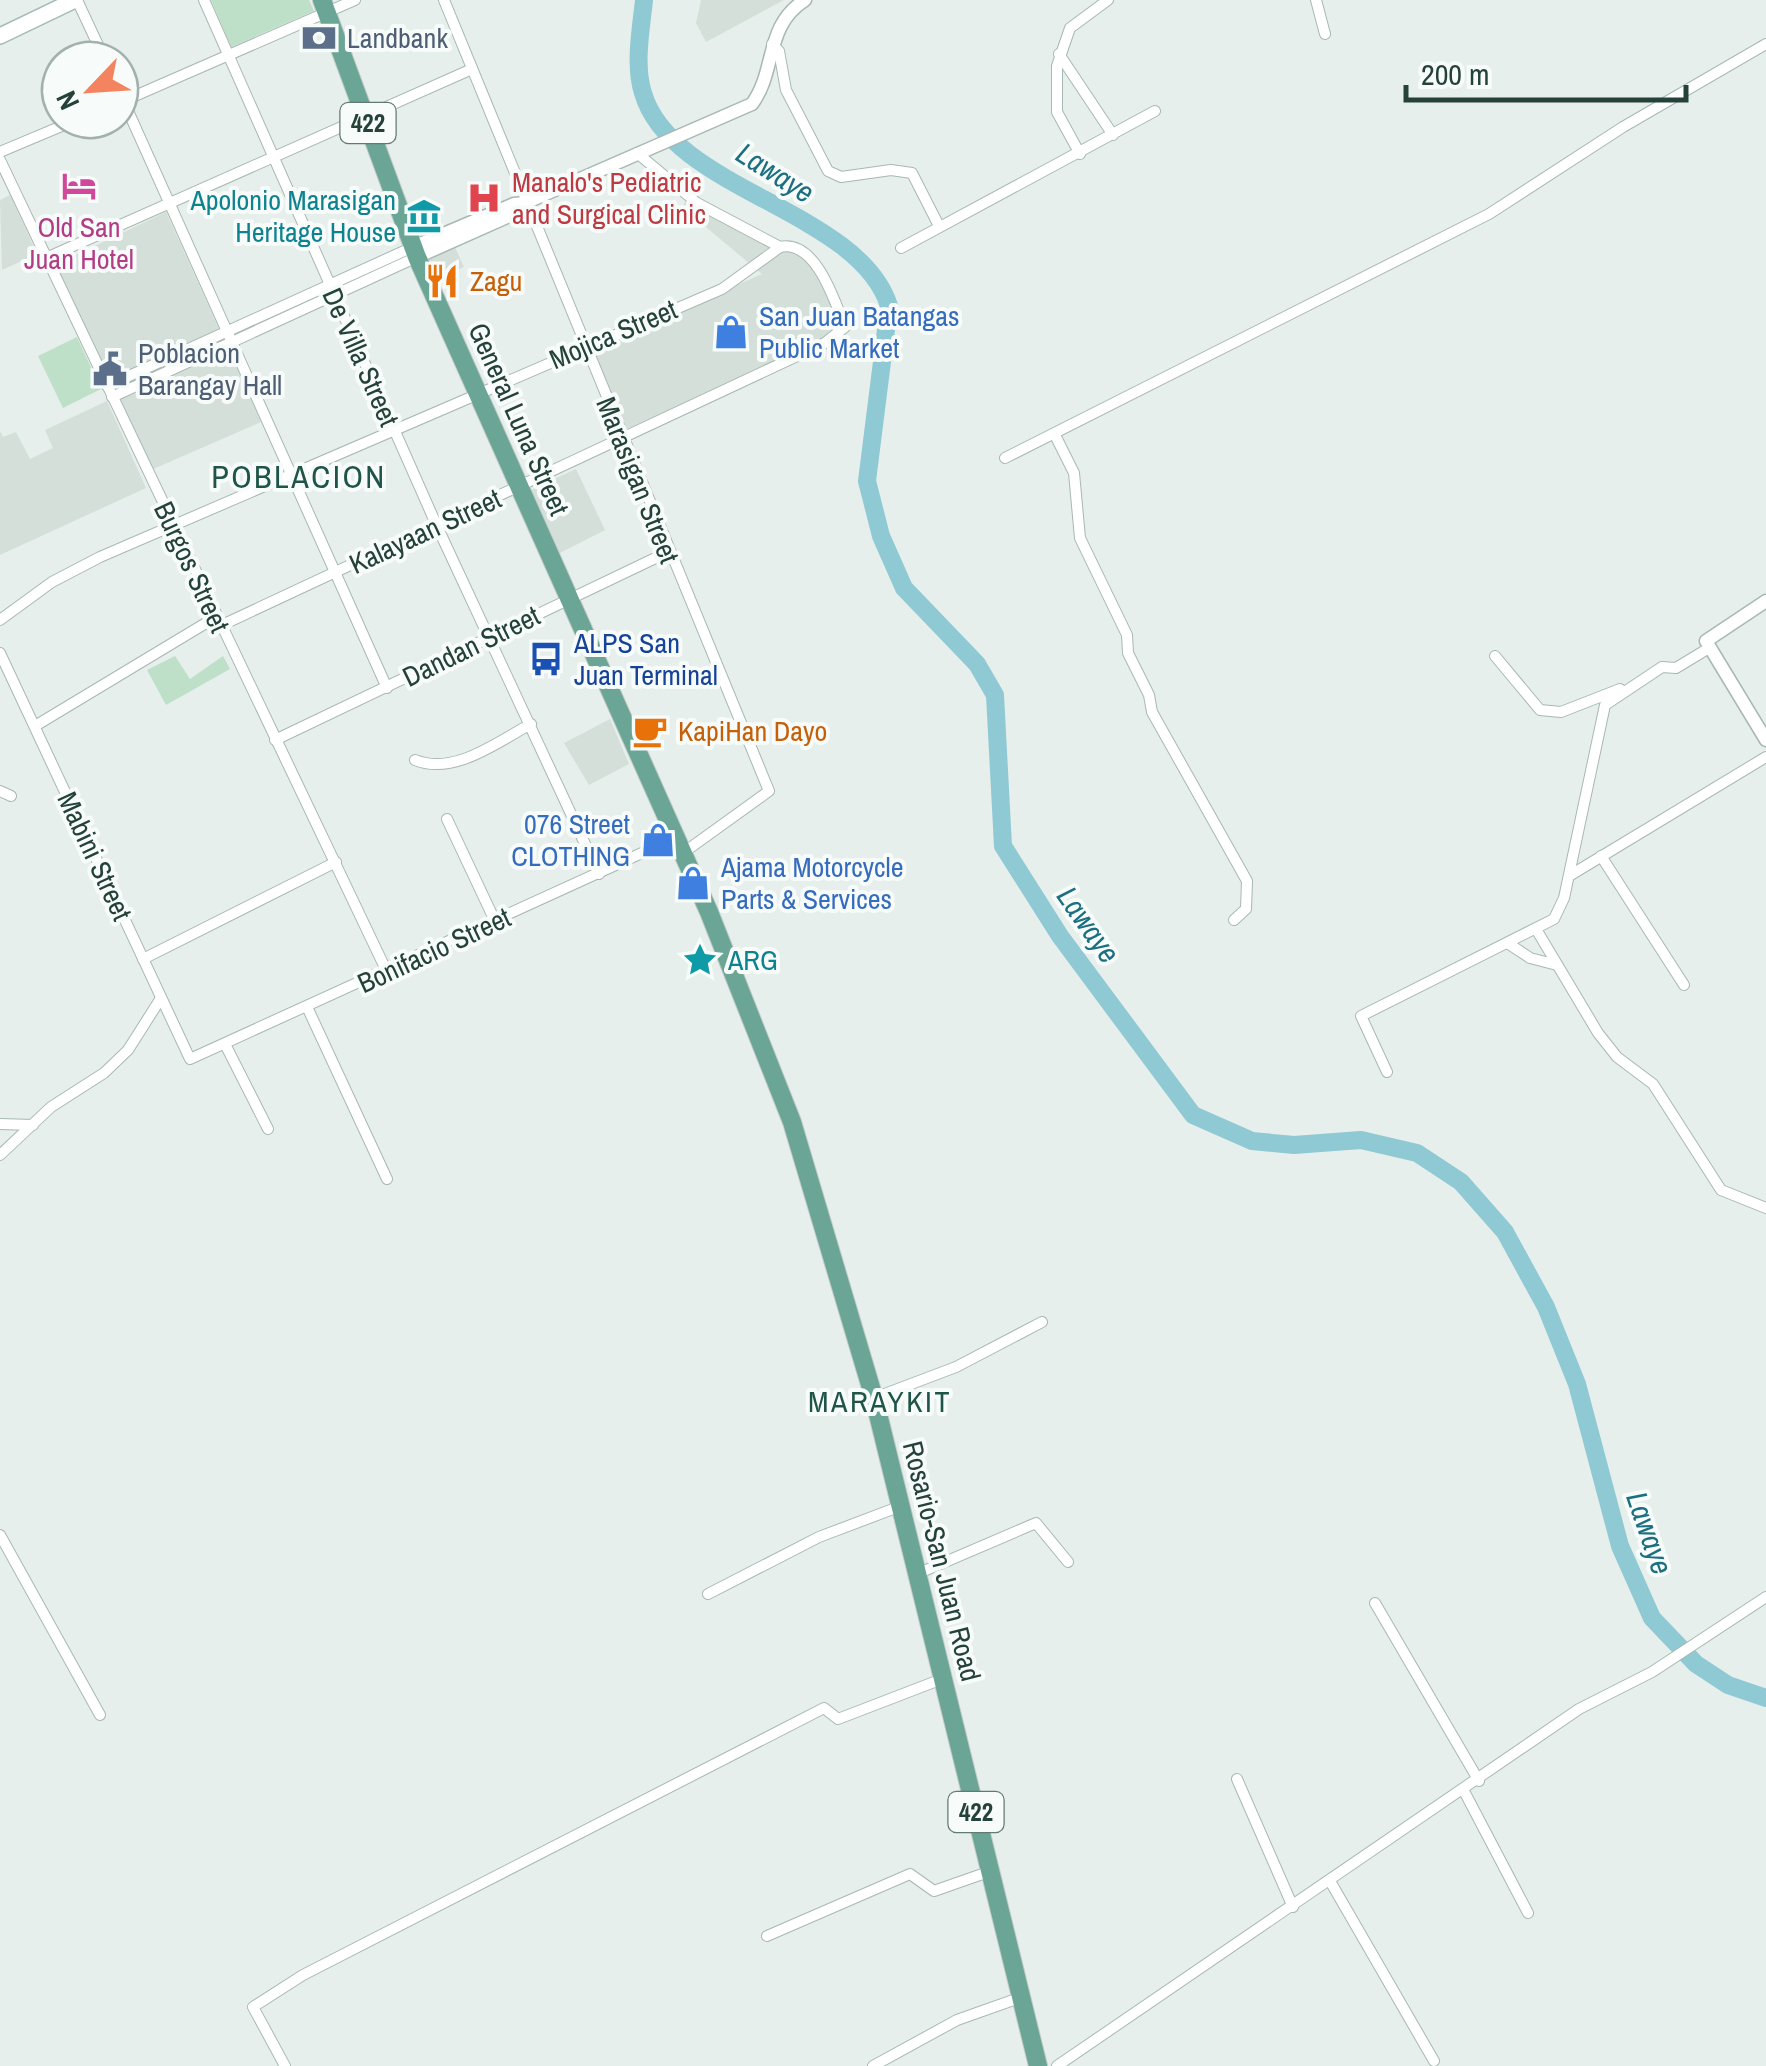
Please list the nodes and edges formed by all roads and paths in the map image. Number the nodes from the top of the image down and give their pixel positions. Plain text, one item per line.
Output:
1 (76, 0) edge
2 (204, 0) edge
3 (355, 0) edge
4 (444, 0) edge
5 (805, 0) edge
6 (1108, 0) edge
7 (1316, 0) edge
8 (324, 6) edge
9 (1325, 34) dead end
10 (0, 36) edge
11 (95, 40) edge
12 (771, 44) junction
13 (1766, 44) edge
14 (227, 54) junction
15 (1060, 54) junction
16 (472, 68) junction
17 (140, 91) edge
18 (1155, 111) dead end
19 (365, 117) junction
20 (1113, 134) junction
21 (40, 135) edge
22 (140, 140) edge
23 (0, 152) edge
24 (639, 152) junction
25 (1080, 154) junction
26 (271, 157) junction
27 (0, 160) edge
28 (168, 202) junction
29 (525, 203) junction
30 (940, 226) junction
31 (784, 246) junction
32 (901, 248) dead end
33 (415, 252) junction
34 (46, 258) junction
35 (331, 290) junction
36 (229, 337) junction
37 (583, 346) junction
38 (110, 391) junction
39 (478, 392) junction
40 (393, 428) junction
41 (1056, 435) junction
42 (620, 438) junction
43 (1005, 458) dead end
44 (290, 473) junction
45 (520, 487) junction
46 (436, 524) junction
47 (172, 526) junction
48 (668, 552) junction
49 (336, 572) junction
50 (570, 598) junction
51 (1766, 601) edge
52 (0, 620) edge
53 (218, 622) junction
54 (492, 637) junction
55 (1709, 648) junction
56 (0, 653) edge
57 (1494, 656) dead end
58 (386, 688) junction
59 (1626, 688) junction
60 (531, 724) junction
61 (36, 726) junction
62 (275, 740) junction
63 (1766, 740) edge
64 (1766, 757) edge
65 (415, 760) dead end
66 (768, 791) joint
67 (446, 819) dead end
68 (680, 845) junction
69 (1601, 856) junction
70 (336, 862) junction
71 (600, 874) junction
72 (1568, 876) junction
73 (1234, 920) dead end
74 (494, 921) junction
75 (1536, 930) junction
76 (1508, 944) junction
77 (144, 959) junction
78 (1557, 965) junction
79 (387, 972) junction
80 (1684, 985) dead end
81 (161, 998) junction
82 (308, 1009) junction
83 (225, 1044) junction
84 (190, 1059) joint
85 (1387, 1072) dead end
86 (0, 1124) edge
87 (33, 1125) junction
88 (268, 1129) dead end
89 (0, 1155) edge
90 (387, 1179) dead end
91 (1766, 1208) edge
92 (1042, 1322) dead end
93 (874, 1398) junction
94 (901, 1506) junction
95 (0, 1534) edge
96 (1068, 1562) dead end
97 (918, 1574) junction
98 (708, 1594) dead end
99 (1766, 1597) edge
100 (1376, 1603) dead end
101 (942, 1679) junction
102 (100, 1715) dead end
103 (1237, 1778) dead end
104 (1480, 1781) junction
105 (1464, 1790) junction
106 (991, 1871) junction
107 (1330, 1881) junction
108 (1293, 1907) junction
109 (1528, 1913) dead end
110 (767, 1936) dead end
111 (1022, 1997) junction
112 (1434, 2061) dead end
113 (285, 2066) edge
114 (873, 2066) edge
115 (1038, 2066) edge
116 (1058, 2066) edge

1 - 10 main road
1 - 11 street
2 - 14 street, De Villa Street
3 - 8 street
4 - 16 street, Marasigan Street
5 - 12 street
6 - 15 street
7 - 9 street
8 - 14 street
8 - 19 main road, General Luna Street / 422
12 - 24 street
12 - 30 street
13 - 41 street
14 - 17 street
14 - 26 street, De Villa Street
15 - 20 street
15 - 25 street
16 - 19 street
16 - 29 street, Marasigan Street
18 - 20 street
19 - 26 street
19 - 33 main road, General Luna Street / 422
20 - 25 street
21 - 23 street
22 - 28 street
24 - 29 street
24 - 31 street
25 - 30 street
26 - 28 street
26 - 35 street, De Villa Street
27 - 34 street, Burgos Street
28 - 34 street
28 - 36 street
29 - 33 street
29 - 37 street, Marasigan Street
30 - 32 street
31 - 37 street, Mojica Street
31 - 42 street, Kalayaan Street
33 - 35 street
33 - 39 main road, General Luna Street / 422
34 - 38 street, Burgos Street
35 - 36 street
35 - 40 street, De Villa Street
36 - 38 street
36 - 44 street
37 - 39 street, Mojica Street
37 - 42 street, Marasigan Street
38 - 47 street, Burgos Street
39 - 40 street, Mojica Street
39 - 45 main road, General Luna Street / 422
40 - 44 street, Mojica Street
40 - 46 street, De Villa Street
41 - 43 street
41 - 73 street
42 - 45 street, Kalayaan Street
42 - 48 street, Marasigan Street
44 - 47 street, Mojica Street
44 - 49 street
45 - 46 street, Kalayaan Street
45 - 50 main road, General Luna Street / 422
46 - 49 street, Kalayaan Street
46 - 54 street, De Villa Street
47 - 52 street, Mojica Street
47 - 53 street, Burgos Street
48 - 50 street, Dandan Street
48 - 66 street, Marasigan Street
49 - 53 street, Kalayaan Street
49 - 58 street
50 - 54 street, Dandan Street
50 - 68 main road, General Luna Street / 422
51 - 55 street
53 - 61 street, Kalayaan Street
53 - 62 street, Burgos Street
54 - 58 street, Dandan Street
54 - 60 street, De Villa Street
55 - 59 street
55 - 63 street
56 - 61 street, Mabini Street
57 - 59 street
58 - 62 street, Dandan Street
59 - 72 street
60 - 65 street
60 - 71 street, De Villa Street
61 - 77 street, Mabini Street
62 - 70 street, Burgos Street
64 - 69 street
66 - 68 street, Bonifacio Street
67 - 74 street
68 - 71 street, Bonifacio Street
68 - 93 main road, Rosario-San Juan Road / 422
69 - 72 street
69 - 80 street
70 - 77 street
70 - 79 street, Burgos Street
71 - 74 street, Bonifacio Street
72 - 75 street
74 - 79 street, Bonifacio Street
75 - 76 street
75 - 78 street
76 - 78 street
76 - 85 street
77 - 81 street, Mabini Street
78 - 91 street
79 - 82 street, Bonifacio Street
81 - 84 street, Mabini Street
81 - 87 street
82 - 83 street, Bonifacio Street
82 - 90 street
83 - 84 street, Bonifacio Street
83 - 88 street
86 - 87 street
87 - 89 street
92 - 93 street
93 - 94 main road, Rosario-San Juan Road / 422
94 - 97 main road, Rosario-San Juan Road / 422
94 - 98 street
95 - 102 street
96 - 97 street
97 - 101 main road, Rosario-San Juan Road / 422
99 - 104 street
100 - 104 street
101 - 106 main road, Rosario-San Juan Road / 422
101 - 113 street
103 - 108 street
104 - 105 street
105 - 107 street
105 - 109 street
106 - 110 street
106 - 111 main road, Rosario-San Juan Road / 422
107 - 108 street
107 - 112 street
108 - 116 street
111 - 114 street
111 - 115 main road, Rosario-San Juan Road / 422

